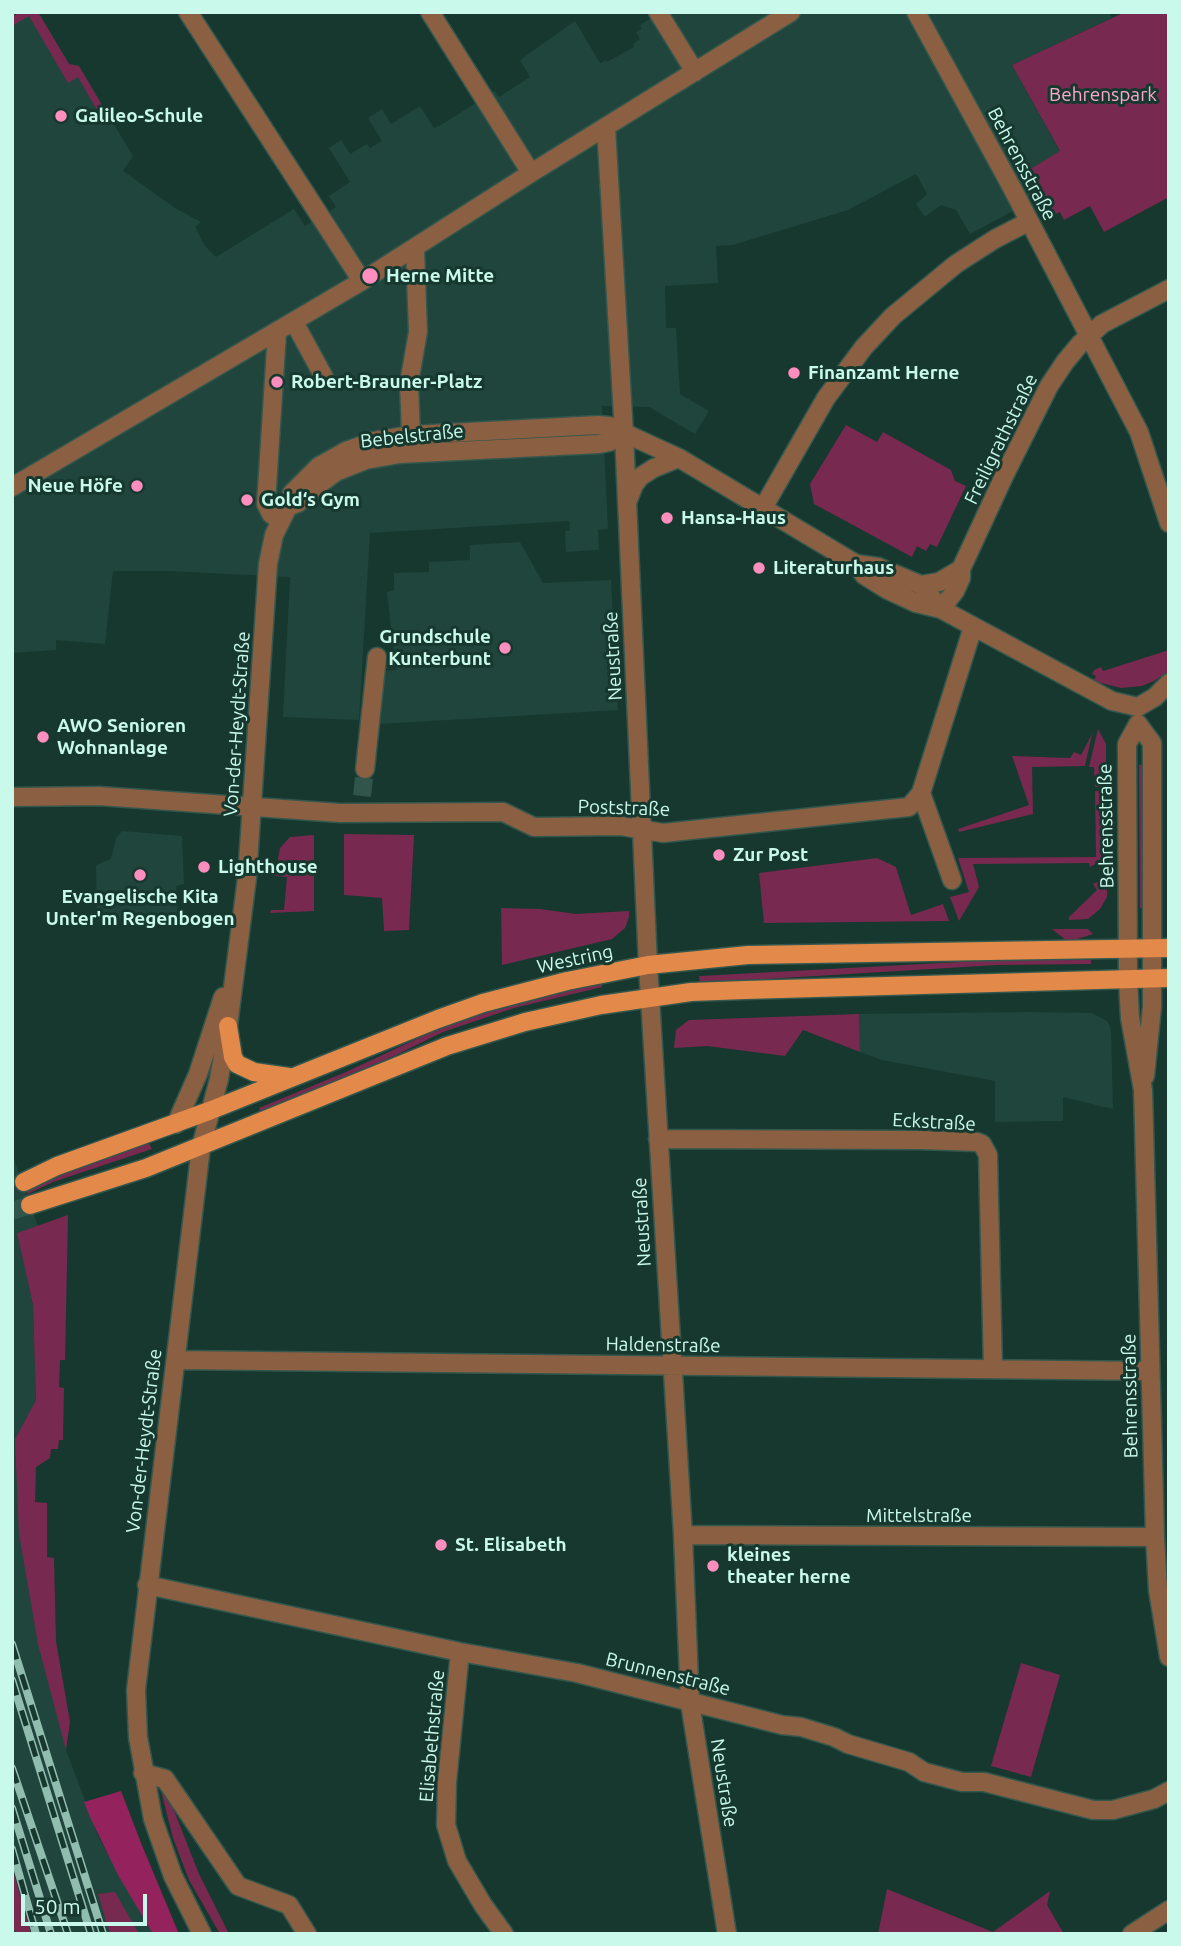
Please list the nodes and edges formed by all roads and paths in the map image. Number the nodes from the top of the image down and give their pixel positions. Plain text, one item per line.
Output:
1 (188, 12) edge
2 (430, 12) edge
3 (791, 12) edge
4 (916, 12) edge
5 (658, 13) edge
6 (695, 72) junction
7 (607, 127) junction
8 (531, 173) junction
9 (1028, 222) junction
10 (415, 248) junction
11 (362, 281) junction
12 (1169, 289) edge
13 (294, 322) junction
14 (277, 332) junction
15 (1090, 335) junction
16 (324, 376) dead end
17 (624, 434) junction
18 (411, 435) junction
19 (679, 458) junction
20 (14, 482) edge
21 (626, 505) junction
22 (763, 508) junction
23 (284, 514) junction
24 (1169, 523) edge
25 (856, 564) junction
26 (961, 569) junction
27 (921, 585) junction
28 (941, 609) junction
29 (972, 627) junction
30 (377, 657) dead end
31 (1169, 683) edge
32 (1138, 715) junction
33 (365, 769) tunnel mouth
34 (921, 793) junction
35 (12, 797) edge
36 (252, 809) junction
37 (1161, 816) edge
38 (642, 829) junction
39 (952, 880) dead end
40 (236, 946) junction
41 (1161, 948) edge
42 (1128, 949) junction
43 (648, 965) junction
44 (1161, 979) edge
45 (1128, 980) junction
46 (651, 997) junction
47 (228, 1026) junction
48 (293, 1077) junction
49 (1143, 1090) junction
50 (209, 1111) junction
51 (176, 1124) junction
52 (659, 1139) junction
53 (201, 1147) junction
54 (24, 1182) dead end
55 (30, 1205) tunnel mouth
56 (176, 1360) junction
57 (671, 1366) junction
58 (993, 1369) junction
59 (1150, 1371) junction
60 (683, 1535) junction
61 (1154, 1537) junction
62 (147, 1585) junction
63 (460, 1652) junction
64 (1169, 1657) edge
65 (690, 1703) junction
66 (143, 1773) junction
67 (1169, 1791) edge
68 (1169, 1910) edge
69 (202, 1934) edge
70 (307, 1934) edge
71 (504, 1934) edge
72 (727, 1934) edge
73 (1132, 1934) edge

1 - 11 street
2 - 8 street
3 - 6 street
4 - 9 street, Behrensstraße
5 - 6 street
6 - 7 street
7 - 8 street
7 - 17 street, Neustraße
8 - 10 street
9 - 15 street, Behrensstraße
9 - 22 street
10 - 11 street
10 - 18 street
11 - 13 street
12 - 15 street, Freiligrathstraße
13 - 14 street
13 - 16 street
14 - 20 street
14 - 23 street
15 - 24 street, Behrensstraße
15 - 26 street, Freiligrathstraße
17 - 18 street, Bebelstraße
17 - 19 street, Bebelstraße
17 - 21 street, Neustraße
17 - 23 street, Bebelstraße
18 - 23 street, Bebelstraße
19 - 21 street
19 - 22 street, Bebelstraße
21 - 38 street, Neustraße
22 - 25 street, Bebelstraße
23 - 36 street, Von-der-Heydt-Straße
25 - 27 street, Bebelstraße
25 - 28 street, Bebelstraße
26 - 27 street
26 - 28 street, Freiligrathstraße
27 - 28 street, Bebelstraße
28 - 29 street, Bebelstraße
29 - 32 street, Bebelstraße
29 - 34 street
30 - 33 street
31 - 32 street
32 - 37 street, Behrensstraße
32 - 42 street, Behrensstraße
34 - 38 street, Poststraße
34 - 39 street
35 - 36 street, Poststraße
36 - 38 street, Poststraße
36 - 40 street, Von-der-Heydt-Straße
37 - 41 street, Behrensstraße
38 - 43 street, Neustraße
40 - 47 street, Von-der-Heydt-Straße
40 - 51 street, Von-der-Heydt-Straße
41 - 42 main road, Westring
41 - 44 street, Behrensstraße
42 - 43 main road, Westring
42 - 45 street, Behrensstraße
43 - 46 street, Neustraße
43 - 48 main road, Westring
44 - 45 main road
44 - 49 street, Behrensstraße
45 - 46 main road
45 - 49 street, Behrensstraße
46 - 52 street, Neustraße
46 - 53 main road
47 - 48 main road
47 - 50 street, Von-der-Heydt-Straße
48 - 50 main road, Westring
49 - 59 street, Behrensstraße
50 - 51 main road, Westring
50 - 53 street, Von-der-Heydt-Straße
51 - 54 main road, Westring
52 - 57 street, Neustraße
52 - 58 street, Eckstraße
53 - 55 main road
53 - 56 street, Von-der-Heydt-Straße
56 - 57 street, Haldenstraße
56 - 62 street, Von-der-Heydt-Straße
57 - 58 street, Haldenstraße
57 - 60 street, Neustraße
58 - 59 street, Haldenstraße
59 - 61 street, Behrensstraße
60 - 61 street, Mittelstraße
60 - 65 street, Neustraße
61 - 64 street, Behrensstraße
62 - 63 street, Brunnenstraße
62 - 66 street, Von-der-Heydt-Straße
63 - 65 street, Brunnenstraße
63 - 71 street, Elisabethstraße
65 - 67 street, Brunnenstraße
65 - 72 street, Neustraße
66 - 69 street, Von-der-Heydt-Straße
66 - 70 street
68 - 73 street

